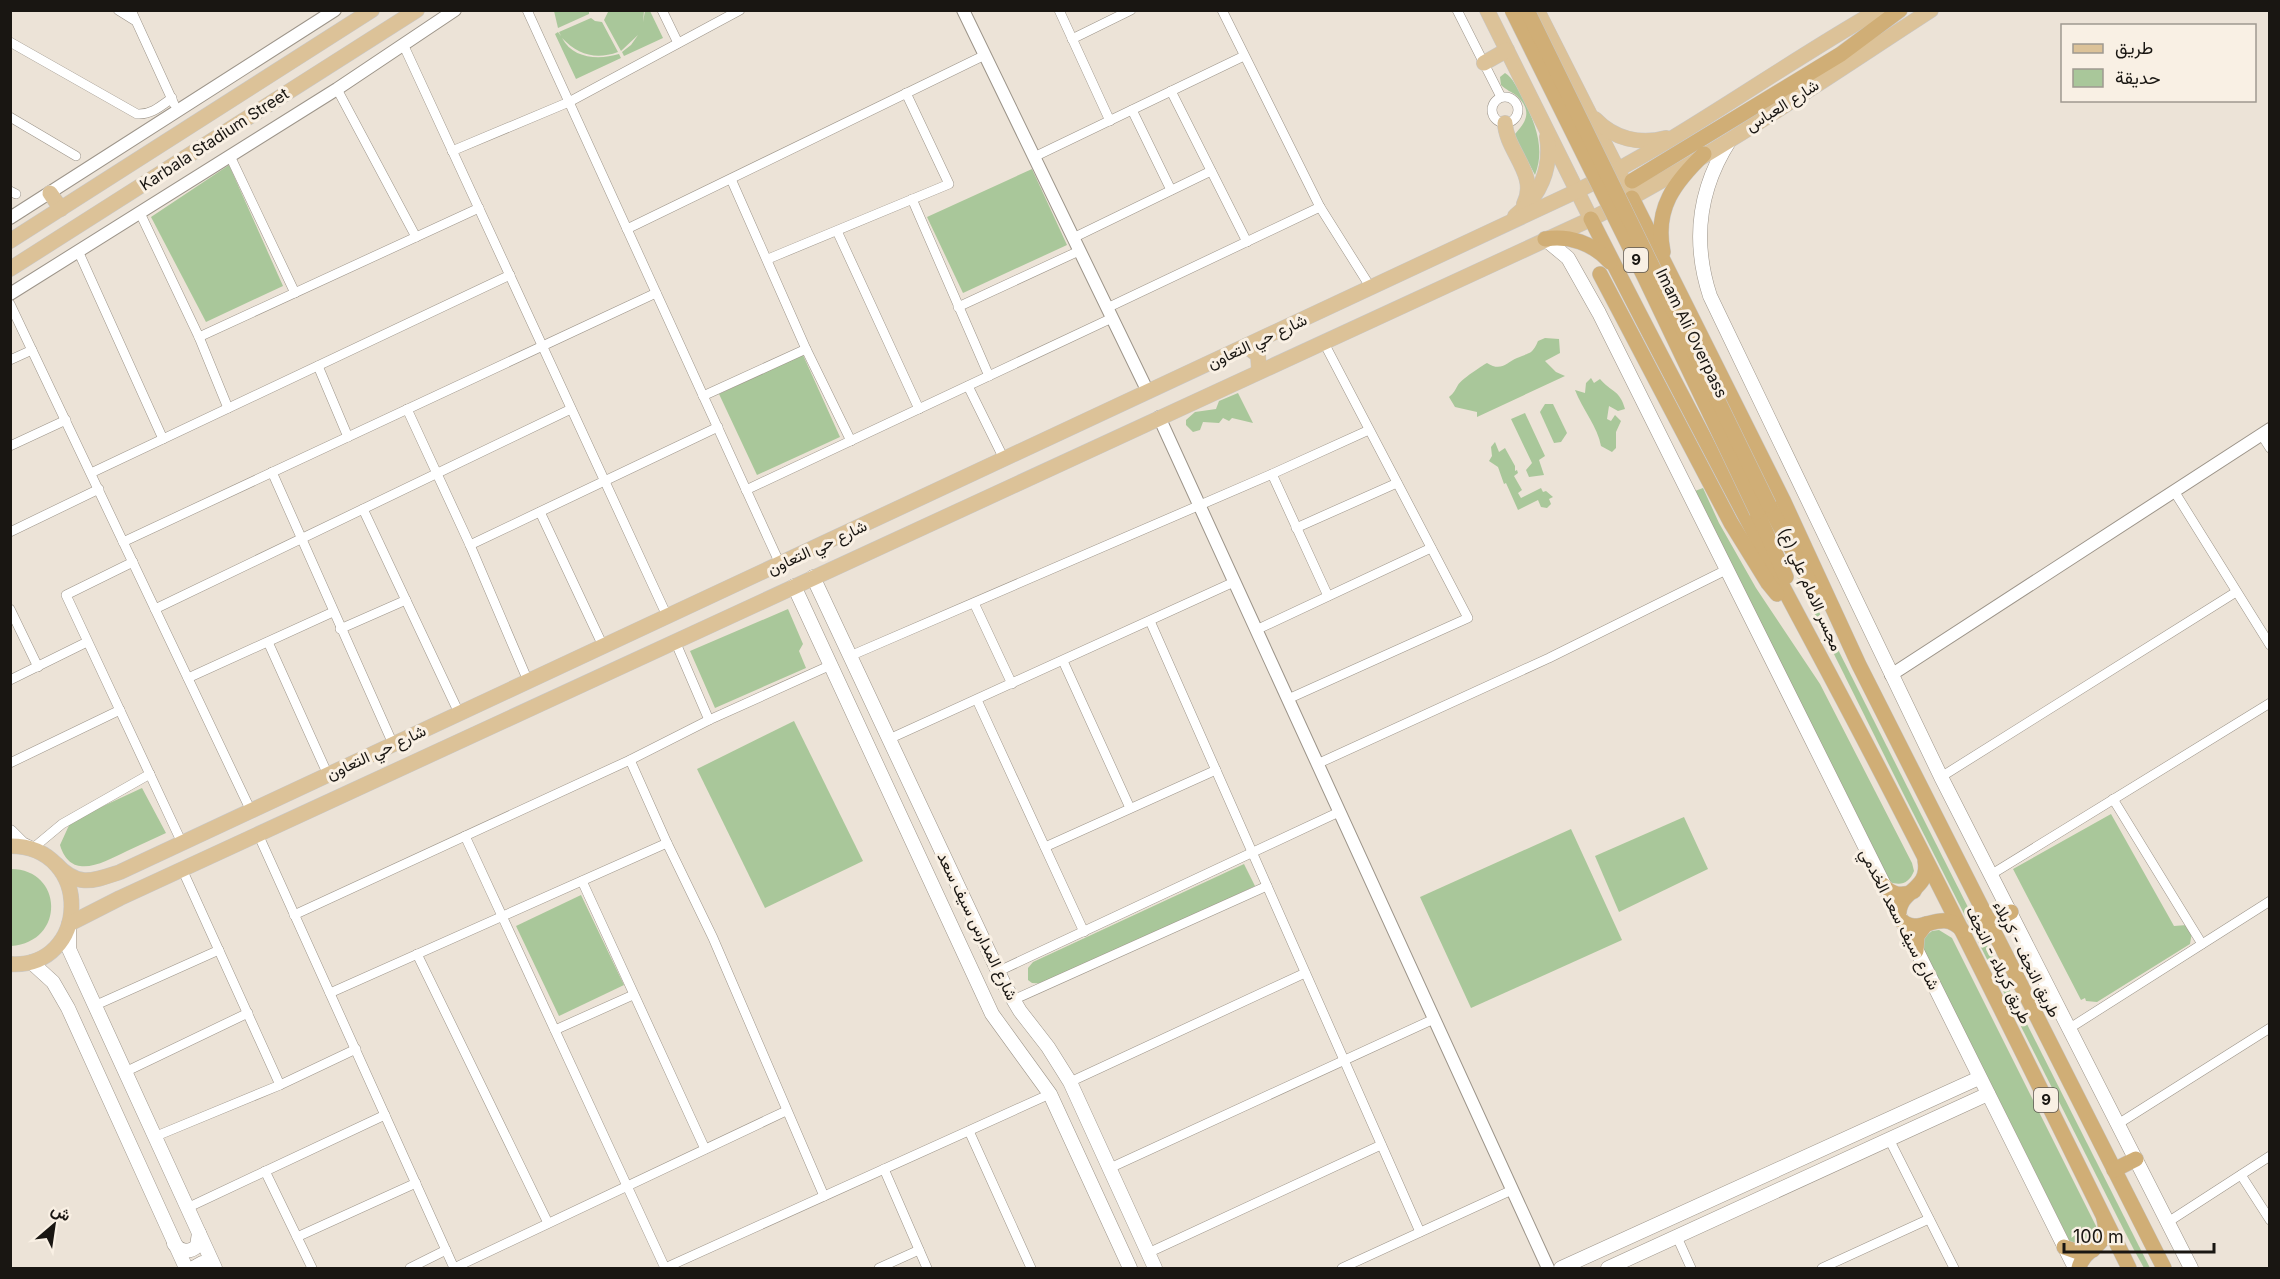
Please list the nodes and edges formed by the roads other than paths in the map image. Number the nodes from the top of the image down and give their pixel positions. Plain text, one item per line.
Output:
1 (118, 10) edge
2 (335, 10) edge
3 (372, 10) edge
4 (417, 10) edge
5 (455, 10) edge
6 (527, 10) edge
7 (662, 10) edge
8 (740, 10) edge
9 (963, 10) edge
10 (1059, 10) edge
11 (1131, 10) edge
12 (1222, 10) edge
13 (1457, 10) edge
14 (1487, 10) edge
15 (1512, 10) edge
16 (1527, 10) edge
17 (1537, 10) edge
18 (1879, 10) edge
19 (1900, 10) edge
20 (1931, 10) edge
21 (322, 14) edge
22 (133, 15) edge
23 (329, 38) junction
24 (1072, 39) junction
25 (10, 42) edge
26 (403, 44) junction
27 (678, 44) junction
28 (1507, 50) junction
29 (307, 52) junction
30 (985, 55) junction
31 (344, 56) junction
32 (1244, 56) junction
33 (1484, 63) junction
34 (320, 72) junction
35 (337, 89) junction
36 (1171, 91) junction
37 (906, 93) junction
38 (1501, 97) junction
39 (172, 98) junction
40 (569, 102) junction
41 (1587, 108) junction
42 (1132, 110) junction
43 (178, 111) junction
44 (10, 117) edge
45 (1110, 121) junction
46 (1505, 123) junction
47 (1545, 125) junction
48 (1686, 131) junction
49 (1730, 138) junction
50 (452, 151) junction
51 (1704, 154) junction
52 (76, 156) dead end
53 (230, 156) junction
54 (1034, 158) junction
55 (1211, 171) junction
56 (1618, 171) junction
57 (731, 178) junction
58 (1632, 182) dead end
59 (1171, 190) junction
60 (1578, 191) junction
61 (50, 193) junction
62 (1632, 198) junction
63 (912, 199) junction
64 (1320, 207) junction
65 (478, 208) junction
66 (61, 209) junction
67 (140, 213) junction
68 (1519, 213) junction
69 (10, 218) edge
70 (1591, 219) junction
71 (627, 229) junction
72 (1498, 229) junction
73 (837, 231) junction
74 (416, 237) junction
75 (1073, 238) junction
76 (1545, 239) junction
77 (10, 241) edge
78 (1247, 242) junction
79 (1079, 251) junction
80 (79, 253) junction
81 (768, 259) junction
82 (10, 269) edge
83 (1668, 269) junction
84 (1600, 274) dead end
85 (510, 275) junction
86 (1619, 275) junction
87 (1371, 288) junction
88 (294, 293) junction
89 (656, 293) junction
90 (10, 294) edge
91 (1680, 294) junction
92 (10, 304) edge
93 (958, 307) junction
94 (1110, 313) junction
95 (1640, 315) junction
96 (1280, 331) junction
97 (199, 337) junction
98 (1323, 341) junction
99 (542, 346) junction
100 (1246, 346) junction
101 (806, 349) junction
102 (32, 350) junction
103 (1291, 356) junction
104 (10, 360) edge
105 (318, 366) junction
106 (1259, 370) junction
107 (990, 376) junction
108 (968, 386) junction
109 (1148, 392) junction
110 (704, 396) junction
111 (228, 408) junction
112 (407, 409) junction
113 (571, 409) junction
114 (919, 409) junction
115 (1159, 417) junction
116 (66, 420) junction
117 (718, 427) junction
118 (1369, 430) junction
119 (2265, 432) edge
120 (348, 437) junction
121 (163, 439) junction
122 (851, 441) junction
123 (10, 446) edge
124 (2270, 448) edge
125 (1004, 459) junction
126 (272, 472) junction
127 (91, 473) junction
128 (437, 474) junction
129 (1272, 474) junction
130 (605, 481) junction
131 (1397, 483) junction
132 (99, 489) junction
133 (746, 490) junction
134 (2174, 491) junction
135 (1199, 505) junction
136 (1763, 508) junction
137 (363, 509) junction
138 (540, 512) junction
139 (1296, 528) junction
140 (10, 532) edge
141 (301, 539) junction
142 (123, 542) junction
143 (470, 545) junction
144 (1431, 548) junction
145 (133, 562) junction
146 (780, 564) junction
147 (1725, 570) junction
148 (813, 577) junction
149 (1234, 582) junction
150 (740, 583) junction
151 (794, 586) junction
152 (2236, 592) junction
153 (710, 596) junction
154 (1328, 596) junction
155 (406, 600) junction
156 (974, 603) junction
157 (748, 607) junction
158 (10, 609) edge
159 (155, 609) junction
160 (333, 612) junction
161 (667, 616) junction
162 (722, 619) junction
163 (1150, 621) junction
164 (1800, 622) junction
165 (340, 629) junction
166 (1256, 630) junction
167 (675, 641) junction
168 (87, 642) junction
169 (268, 642) junction
170 (2270, 645) edge
171 (603, 646) junction
172 (850, 657) junction
173 (1063, 662) junction
174 (831, 665) junction
175 (1859, 665) junction
176 (38, 667) junction
177 (1891, 675) junction
178 (188, 678) junction
179 (10, 680) edge
180 (528, 681) junction
181 (1833, 681) junction
182 (1012, 684) junction
183 (977, 699) junction
184 (1288, 699) junction
185 (2270, 703) edge
186 (120, 710) junction
187 (459, 713) junction
188 (710, 720) junction
189 (890, 739) junction
190 (393, 744) junction
191 (630, 760) junction
192 (10, 763) edge
193 (1317, 764) junction
194 (1216, 770) junction
195 (150, 774) junction
196 (328, 775) junction
197 (1941, 777) junction
198 (908, 779) junction
199 (887, 786) junction
200 (2113, 799) junction
201 (919, 802) junction
202 (1130, 808) junction
203 (251, 811) junction
204 (898, 811) junction
205 (1339, 812) junction
206 (10, 832) edge
207 (258, 834) junction
208 (465, 836) junction
209 (182, 843) junction
210 (667, 843) junction
211 (10, 846) edge
212 (1045, 847) junction
213 (32, 849) junction
214 (1252, 853) junction
215 (1924, 858) junction
216 (56, 864) junction
217 (182, 869) junction
218 (1992, 874) junction
219 (582, 881) junction
220 (1883, 885) junction
221 (1268, 886) junction
222 (1914, 891) junction
223 (2270, 901) edge
224 (2011, 912) junction
225 (294, 915) junction
226 (502, 916) junction
227 (1899, 918) junction
228 (69, 924) junction
229 (1926, 924) junction
230 (1989, 924) junction
231 (1084, 932) junction
232 (1963, 932) junction
233 (2202, 944) junction
234 (219, 950) junction
235 (1916, 951) junction
236 (417, 954) junction
237 (31, 962) junction
238 (10, 964) edge
239 (999, 971) junction
240 (1305, 973) junction
241 (330, 993) junction
242 (633, 995) junction
243 (1013, 1000) junction
244 (94, 1006) junction
245 (248, 1013) junction
246 (1434, 1019) junction
247 (2070, 1028) junction
248 (2270, 1028) edge
249 (555, 1030) junction
250 (356, 1050) junction
251 (1344, 1061) junction
252 (125, 1072) junction
253 (1979, 1077) junction
254 (1070, 1082) junction
255 (280, 1085) junction
256 (1050, 1094) junction
257 (1988, 1094) junction
258 (786, 1111) junction
259 (385, 1115) junction
260 (2118, 1124) junction
261 (969, 1131) junction
262 (154, 1137) junction
263 (1890, 1139) junction
264 (1381, 1144) junction
265 (705, 1149) junction
266 (2270, 1156) edge
267 (2136, 1159) junction
268 (1110, 1168) junction
269 (884, 1169) junction
270 (2114, 1170) junction
271 (265, 1171) junction
272 (2241, 1175) junction
273 (416, 1183) junction
274 (627, 1186) junction
275 (1512, 1190) junction
276 (824, 1196) junction
277 (187, 1208) junction
278 (2104, 1218) junction
279 (1929, 1219) junction
280 (2270, 1220) edge
281 (2168, 1222) junction
282 (548, 1223) junction
283 (1420, 1232) junction
284 (199, 1233) junction
285 (297, 1237) junction
286 (1677, 1237) junction
287 (174, 1244) junction
288 (2064, 1247) junction
289 (446, 1250) junction
290 (919, 1250) junction
291 (2092, 1250) junction
292 (1148, 1254) junction
293 (1843, 1264) edge
294 (454, 1268) edge
295 (186, 1269) edge
296 (193, 1269) edge
297 (215, 1269) edge
298 (312, 1269) edge
299 (410, 1269) edge
300 (665, 1269) edge
301 (879, 1269) edge
302 (927, 1269) edge
303 (1031, 1269) edge
304 (1130, 1269) edge
305 (1155, 1269) edge
306 (1342, 1269) edge
307 (1548, 1269) edge
308 (1561, 1269) edge
309 (1608, 1269) edge
310 (1691, 1269) edge
311 (1822, 1269) edge
312 (1954, 1269) edge
313 (2077, 1269) edge
314 (2129, 1269) edge
315 (2164, 1269) edge
316 (2191, 1269) edge

1 - 22 street
2 - 21 street
3 - 23 main road, Karbala Stadium Street
4 - 31 main road, Karbala Stadium Street
5 - 26 street
6 - 40 street
7 - 27 street
8 - 27 street
9 - 30 street
10 - 24 street
11 - 24 street
12 - 32 street
13 - 33 street
14 - 28 main road
15 - 136 highway, Imam Ali Overpass / 9, bridge
16 - 136 highway, Imam Ali Overpass / 9, bridge
17 - 41 main road
18 - 48 main road, شارع العباس
19 - 58 highway
20 - 49 main road, شارع العباس
21 - 43 street
22 - 39 street
23 - 29 main road, Karbala Stadium Street
23 - 31 main road
24 - 45 street
25 - 39 street
26 - 35 street
26 - 50 street
27 - 40 street
28 - 33 main road
28 - 47 main road
29 - 34 main road
29 - 66 main road, Karbala Stadium Street
30 - 37 street
30 - 54 street
31 - 34 main road, Karbala Stadium Street
32 - 36 street
32 - 64 street
33 - 38 street
34 - 82 main road, Karbala Stadium Street
35 - 53 street
35 - 74 street
36 - 42 street
36 - 55 street
37 - 57 street
37 - 63 street
38 - 46 street
38 - 46 street
39 - 43 street
40 - 50 street
40 - 71 street
41 - 48 main road
41 - 56 main road
42 - 45 street
42 - 59 street
43 - 61 street
44 - 52 street
45 - 54 street
46 - 68 main road
47 - 60 main road
47 - 68 main road
48 - 56 main road, شارع حي التعاون
49 - 51 main road, شارع العباس
49 - 177 main road
50 - 65 street
51 - 62 main road, شارع العباس
51 - 83 highway
53 - 67 street
53 - 88 street
54 - 75 street
55 - 59 street
55 - 78 street
56 - 60 main road, شارع حي التعاون
56 - 62 main road
57 - 71 street
57 - 81 street
59 - 75 street
60 - 70 main road
60 - 72 main road, شارع حي التعاون
61 - 66 main road
61 - 69 street
62 - 70 main road, شارع العباس
62 - 83 highway
63 - 73 street
63 - 93 street
64 - 78 street
64 - 87 street
65 - 74 street
65 - 85 street
66 - 77 main road, Karbala Stadium Street
67 - 80 street
67 - 97 street
68 - 72 main road
70 - 76 main road, شارع حي التعاون
70 - 86 highway
71 - 89 street
72 - 87 main road, شارع حي التعاون
73 - 81 street
73 - 114 street
74 - 88 street
75 - 79 street
76 - 86 highway
76 - 98 main road, شارع حي التعاون
76 - 147 main road, شارع سيف سعد الخدمي
78 - 94 street
79 - 93 street
79 - 94 street
80 - 90 street
80 - 121 street
81 - 101 street
83 - 91 highway
84 - 164 highway
85 - 99 street
85 - 105 street
86 - 95 highway
87 - 96 main road, شارع حي التعاون
88 - 97 street
89 - 99 street
89 - 110 street
91 - 95 highway
91 - 175 highway
92 - 102 street
93 - 107 street
94 - 107 street
94 - 109 street
95 - 164 highway
96 - 100 main road, شارع حي التعاون
96 - 103 main road
97 - 111 street
98 - 103 main road, شارع حي التعاون
98 - 118 street
99 - 112 street
99 - 113 street
100 - 106 main road
100 - 109 main road, شارع حي التعاون
101 - 110 street
101 - 122 street
102 - 104 street
102 - 116 street
103 - 106 main road, شارع حي التعاون
105 - 111 street
105 - 120 street
106 - 115 main road, شارع حي التعاون
107 - 108 street
108 - 114 street
108 - 125 street
109 - 125 main road, شارع حي التعاون
110 - 117 street
111 - 121 street
112 - 120 street
112 - 128 street
113 - 128 street
113 - 130 street
114 - 122 street
115 - 135 street
115 - 148 main road, شارع حي التعاون
116 - 123 street
116 - 127 street
117 - 130 street
117 - 133 street
118 - 129 street
118 - 131 street
119 - 124 street
119 - 134 street
120 - 126 street
121 - 127 street
122 - 133 street
125 - 146 main road, شارع حي التعاون
126 - 141 street
126 - 142 street
127 - 132 street
128 - 137 street
128 - 143 street
129 - 135 street
129 - 139 street
130 - 138 street
130 - 161 street
131 - 139 street
131 - 144 street
132 - 140 street
132 - 142 street
133 - 146 street
134 - 152 street
134 - 177 street
135 - 149 street
135 - 156 street
136 - 175 highway, مجسر الامام علي (ع) / 9
136 - 181 highway, مجسر الامام علي (ع) / 9
137 - 141 street
137 - 155 street
138 - 143 street
138 - 171 street
139 - 154 street
141 - 159 street
141 - 160 street
142 - 145 street
143 - 180 street
144 - 154 street
144 - 184 street
145 - 159 street
145 - 168 street
146 - 150 main road, شارع حي التعاون
147 - 193 street
147 - 220 main road, شارع سيف سعد الخدمي
148 - 151 main road, شارع حي التعاون
148 - 172 main road, شارع المدارس سيف سعد
149 - 163 street
149 - 166 street
150 - 153 main road, شارع حي التعاون
150 - 157 main road
151 - 157 main road, شارع حي التعاون
151 - 174 main road, شارع المدارس سيف سعد
152 - 170 street
152 - 197 street
153 - 161 main road, شارع حي التعاون
153 - 162 main road
154 - 166 street
155 - 165 street
155 - 187 street
156 - 172 street
156 - 182 street
157 - 162 main road, شارع حي التعاون
158 - 176 street
159 - 178 street
160 - 165 street
160 - 169 street
161 - 171 main road, شارع حي التعاون
162 - 167 main road, شارع حي التعاون
163 - 173 street
163 - 194 street
164 - 181 highway
165 - 190 street
166 - 184 street
167 - 188 street
167 - 207 main road, شارع حي التعاون
168 - 176 street
168 - 186 street
169 - 178 street
169 - 196 street
171 - 180 main road, شارع حي التعاون
172 - 189 main road, شارع المدارس سيف سعد
173 - 182 street
173 - 202 street
174 - 188 street
174 - 199 main road, شارع المدارس سيف سعد
175 - 230 highway, طريق النجف - كربلاء / 9
176 - 179 street
177 - 197 main road
178 - 203 street
180 - 187 main road, شارع حي التعاون
181 - 215 highway, طريق كربلاء - النجف / 9
182 - 183 street
183 - 189 street
183 - 212 street
184 - 193 street
185 - 200 street
186 - 192 street
186 - 195 street
187 - 190 main road, شارع حي التعاون
188 - 191 street
189 - 198 main road, شارع المدارس سيف سعد
190 - 196 main road, شارع حي التعاون
191 - 208 street
191 - 210 street
193 - 205 street
194 - 202 street
194 - 214 street
195 - 209 street
195 - 213 street
196 - 203 main road, شارع حي التعاون
197 - 218 main road
198 - 199 main road
198 - 201 main road, شارع المدارس سيف سعد
199 - 204 main road, شارع المدارس سيف سعد
200 - 218 street
200 - 233 street
201 - 204 main road
201 - 239 main road, شارع المدارس سيف سعد
202 - 212 street
203 - 209 main road, شارع حي التعاون
204 - 256 main road, شارع المدارس سيف سعد
205 - 214 street
205 - 246 street
206 - 213 main road
207 - 217 main road, شارع حي التعاون
207 - 225 street
208 - 225 street
208 - 226 street
209 - 216 main road, شارع حي التعاون
210 - 219 street
210 - 258 street
211 - 213 main road
212 - 231 street
213 - 216 main road, شارع حي التعاون
214 - 221 street
214 - 231 street
215 - 222 highway
215 - 232 highway, طريق كربلاء - النجف / 9
216 - 228 main road
217 - 228 main road, شارع حي التعاون
217 - 234 street
218 - 224 main road
219 - 226 street
219 - 242 street
220 - 222 highway
220 - 227 main road, شارع سيف سعد الخدمي
221 - 240 street
221 - 243 street
222 - 227 highway
223 - 233 street
224 - 230 highway
224 - 247 main road
225 - 241 street
226 - 236 street
226 - 249 street
227 - 229 highway
227 - 235 main road, شارع سيف سعد الخدمي
228 - 237 main road
228 - 244 main road
229 - 232 highway
229 - 235 highway
230 - 270 highway, طريق النجف - كربلاء / 9
231 - 239 street
232 - 278 highway, طريق كربلاء - النجف / 9
233 - 247 street
234 - 244 street
234 - 245 street
235 - 253 main road, شارع سيف سعد الخدمي
236 - 241 street
236 - 282 street
237 - 238 main road
237 - 287 main road
239 - 243 main road, شارع المدارس سيف سعد
240 - 251 street
240 - 254 street
241 - 250 street
242 - 249 street
242 - 265 street
243 - 254 main road, شارع المدارس سيف سعد
244 - 252 main road
245 - 252 street
245 - 255 street
246 - 251 street
246 - 275 street
247 - 260 main road
248 - 260 street
249 - 274 street
250 - 255 street
250 - 259 street
251 - 264 street
251 - 268 street
252 - 262 main road
253 - 257 main road, شارع سيف سعد الخدمي
253 - 308 main road
254 - 268 main road, شارع المدارس سيف سعد
255 - 262 street
256 - 261 street
256 - 304 main road, شارع المدارس سيف سعد
257 - 263 main road
257 - 288 main road, شارع سيف سعد الخدمي
258 - 265 street
258 - 276 street
259 - 271 street
259 - 273 street
260 - 267 main road
261 - 269 street
261 - 303 street
262 - 277 main road
263 - 279 street
263 - 286 main road
264 - 283 street
264 - 292 street
265 - 274 street
266 - 272 street
267 - 270 highway
267 - 281 main road
268 - 292 main road, شارع المدارس سيف سعد
269 - 276 street
269 - 290 street
270 - 315 highway, طريق النجف - كربلاء / 9
271 - 277 street
271 - 285 street
272 - 280 street
272 - 281 street
273 - 285 street
273 - 289 street
274 - 282 street
274 - 300 street
275 - 283 street
275 - 307 street
276 - 300 street
277 - 284 main road
278 - 291 highway
278 - 314 highway, طريق كربلاء - النجف / 9
279 - 293 street
279 - 312 street
281 - 316 main road
282 - 294 street
283 - 306 street
284 - 287 main road
284 - 297 main road
285 - 298 street
286 - 309 main road
286 - 310 street
287 - 295 main road
288 - 291 highway
288 - 313 main road, شارع سيف سعد الخدمي
289 - 294 street
289 - 299 street
290 - 301 street
290 - 302 street
291 - 313 highway
292 - 305 main road, شارع المدارس سيف سعد
293 - 311 street
296 - 297 main road

